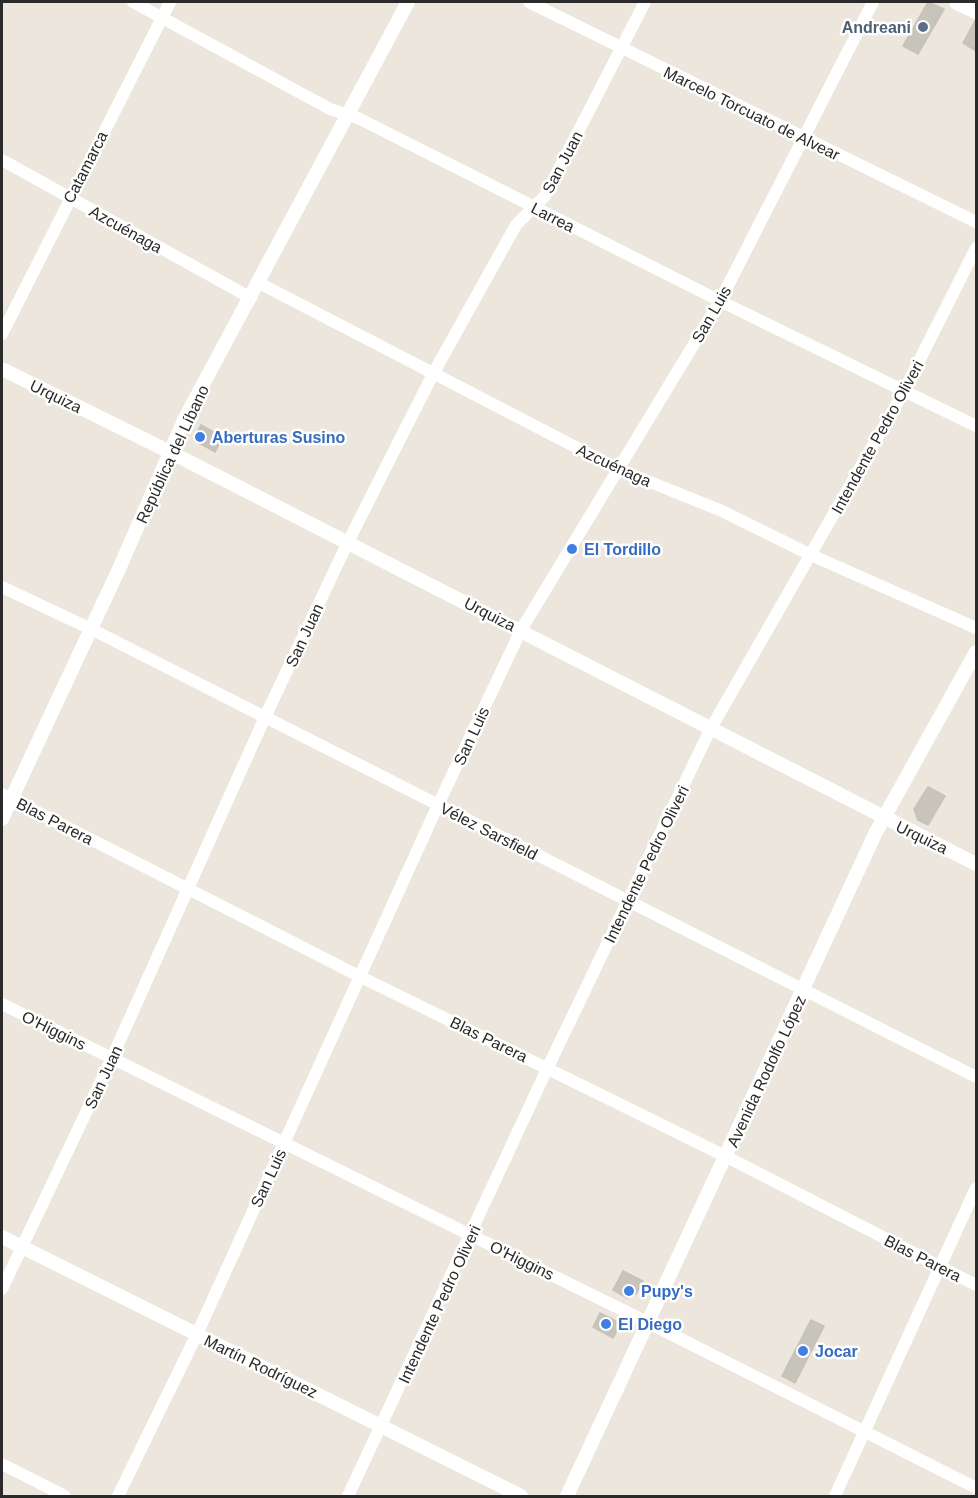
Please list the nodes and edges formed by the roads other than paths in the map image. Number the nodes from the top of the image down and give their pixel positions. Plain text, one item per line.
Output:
1 (133, 2) edge
2 (170, 2) edge
3 (408, 2) edge
4 (530, 2) edge
5 (645, 2) edge
6 (873, 2) edge
7 (957, 2) edge
8 (976, 11) edge
9 (162, 18) junction
10 (621, 48) junction
11 (346, 115) junction
12 (803, 139) junction
13 (2, 160) edge
14 (69, 197) junction
15 (534, 208) junction
16 (976, 222) edge
17 (976, 248) edge
18 (259, 283) junction
19 (251, 298) junction
20 (720, 301) junction
21 (2, 334) edge
22 (2, 369) edge
23 (434, 374) junction
24 (904, 391) junction
25 (976, 426) edge
26 (172, 453) junction
27 (618, 469) junction
28 (348, 542) junction
29 (811, 555) junction
30 (2, 587) edge
31 (976, 628) edge
32 (91, 629) junction
33 (521, 630) junction
34 (976, 652) edge
35 (265, 717) junction
36 (710, 730) junction
37 (6, 796) edge
38 (438, 805) junction
39 (2, 819) edge
40 (884, 819) junction
41 (976, 864) edge
42 (190, 889) junction
43 (627, 901) junction
44 (361, 977) junction
45 (804, 990) junction
46 (2, 1004) edge
47 (112, 1058) junction
48 (548, 1067) junction
49 (976, 1077) edge
50 (284, 1143) junction
51 (725, 1156) junction
52 (976, 1188) edge
53 (471, 1235) junction
54 (2, 1237) edge
55 (22, 1247) junction
56 (940, 1267) junction
57 (976, 1285) edge
58 (2, 1289) edge
59 (649, 1323) junction
60 (197, 1334) junction
61 (382, 1425) junction
62 (865, 1432) junction
63 (2, 1464) edge
64 (976, 1488) edge
65 (65, 1497) edge
66 (118, 1497) edge
67 (348, 1497) edge
68 (520, 1497) edge
69 (567, 1497) edge
70 (835, 1497) edge

1 - 9 street, Larrea
2 - 9 street, Catamarca
3 - 11 street, República del Líbano
4 - 10 street, Marcelo Torcuato de Alvear
5 - 10 street, San Juan
6 - 12 street, San Luis
7 - 8 main road
9 - 11 street, Larrea
9 - 14 street, Catamarca
10 - 12 street, Marcelo Torcuato de Alvear
10 - 15 street, San Juan
11 - 15 street, Larrea
11 - 18 street, República del Líbano
12 - 16 street, Marcelo Torcuato de Alvear
12 - 20 street, San Luis
13 - 14 street, Azcuénaga
14 - 19 street, Azcuénaga
14 - 21 street, Catamarca
15 - 20 street, Larrea
15 - 23 street, San Juan
17 - 24 street, Intendente Pedro Oliveri
18 - 19 street, República del Líbano
18 - 23 street, Azcuénaga
19 - 26 street, República del Líbano
20 - 24 street, Larrea
20 - 27 street, San Luis
22 - 26 street, Urquiza
23 - 27 street, Azcuénaga
23 - 28 street, San Juan
24 - 25 street, Larrea
24 - 29 street, Intendente Pedro Oliveri
26 - 28 street, Urquiza
26 - 32 street, República del Líbano
27 - 29 street, Azcuénaga
27 - 33 street, San Luis
28 - 33 street, Urquiza
28 - 35 street, San Juan
29 - 31 street, Azcuénaga
29 - 36 street, Intendente Pedro Oliveri
30 - 32 street, Vélez Sarsfield
32 - 35 street, Vélez Sarsfield
32 - 37 street, República del Líbano
33 - 36 street, Urquiza
33 - 38 street, San Luis
34 - 40 street, Avenida Rodolfo López
35 - 38 street, Vélez Sarsfield
35 - 42 street, San Juan
36 - 40 street, Urquiza
36 - 43 street, Intendente Pedro Oliveri
37 - 39 street, República del Líbano
37 - 42 street, Blas Parera
38 - 43 street, Vélez Sarsfield
38 - 44 street, San Luis
40 - 41 street, Urquiza
40 - 45 street, Avenida Rodolfo López
42 - 44 street, Blas Parera
42 - 47 street, San Juan
43 - 45 street, Vélez Sarsfield
43 - 48 street, Intendente Pedro Oliveri
44 - 48 street, Blas Parera
44 - 50 street, San Luis
45 - 49 street, Vélez Sarsfield
45 - 51 street, Avenida Rodolfo López
46 - 47 street, O'Higgins
47 - 50 street, O'Higgins
47 - 55 street, San Juan
48 - 51 street, Blas Parera
48 - 53 street, Intendente Pedro Oliveri
50 - 53 street, O'Higgins
50 - 60 street, San Luis
51 - 56 street, Blas Parera
51 - 59 street, Avenida Rodolfo López
52 - 56 street
53 - 59 street, O'Higgins
53 - 61 street, Intendente Pedro Oliveri
54 - 55 street, Martín Rodríguez
55 - 58 street, San Juan
55 - 60 street, Martín Rodríguez
56 - 57 street, Blas Parera
56 - 62 street
59 - 62 street, O'Higgins
59 - 69 street, Avenida Rodolfo López
60 - 61 street, Martín Rodríguez
60 - 66 street, San Luis
61 - 67 street, Intendente Pedro Oliveri
61 - 68 street, Martín Rodríguez
62 - 64 street, O'Higgins
62 - 70 street
63 - 65 street

